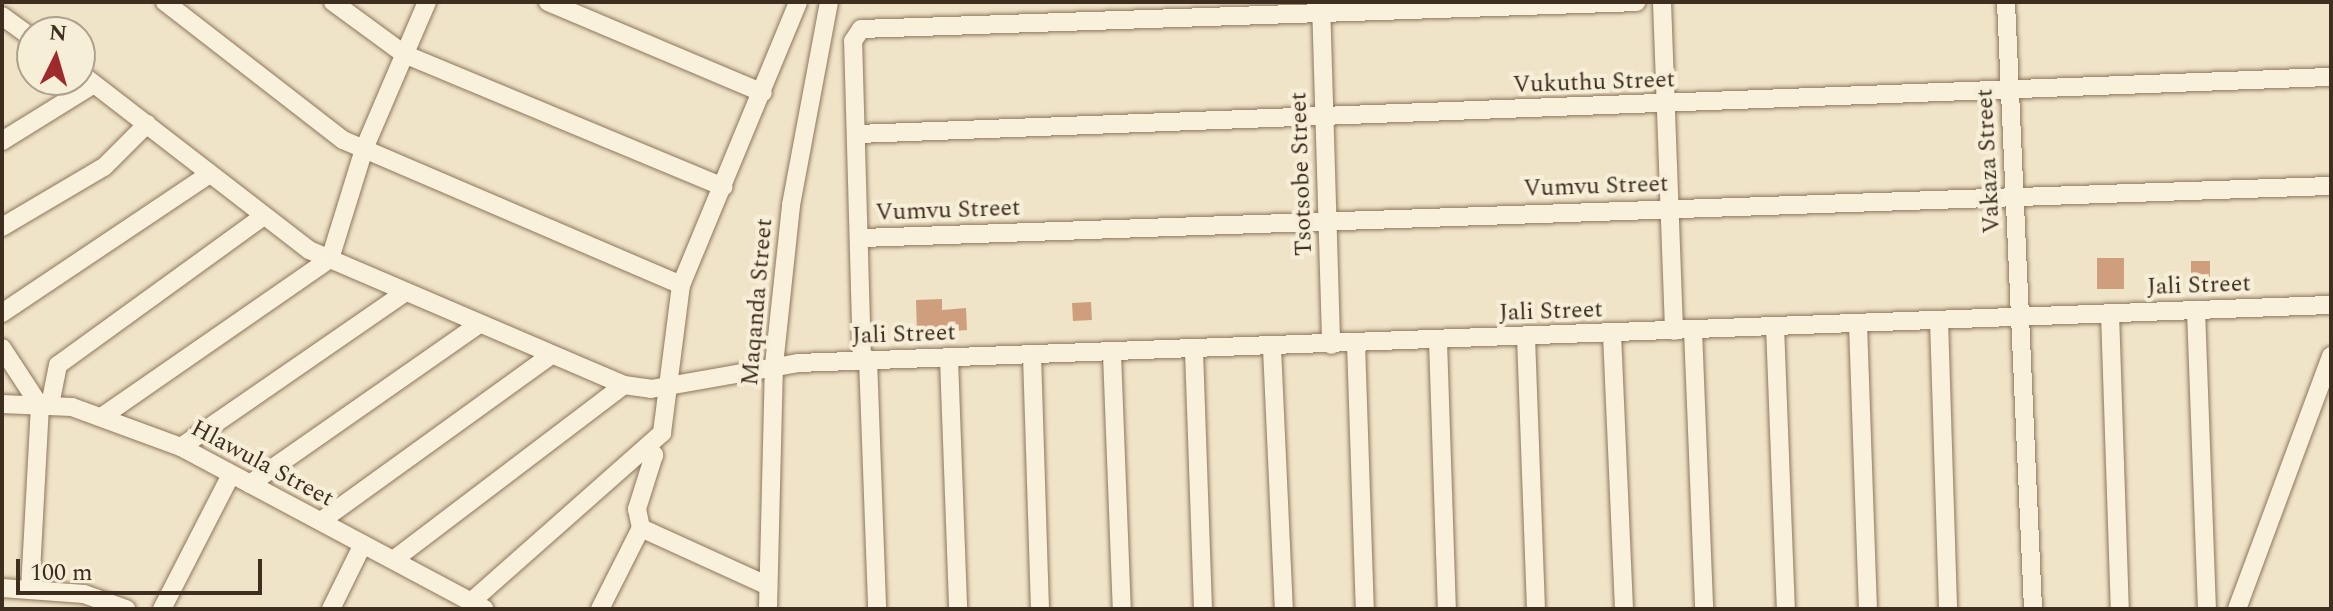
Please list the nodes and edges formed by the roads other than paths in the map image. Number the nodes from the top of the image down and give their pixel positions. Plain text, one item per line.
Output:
1 (165, 2) edge
2 (333, 2) edge
3 (427, 2) edge
4 (548, 2) edge
5 (798, 2) edge
6 (829, 2) edge
7 (1637, 2) edge
8 (1662, 2) edge
9 (2006, 2) edge
10 (1322, 9) edge
11 (404, 54) junction
12 (2331, 77) edge
13 (96, 85) edge
14 (2009, 89) junction
15 (763, 93) junction
16 (63, 96) edge
17 (1666, 104) junction
18 (1324, 118) junction
19 (147, 124) junction
20 (858, 134) junction
21 (2, 141) edge
22 (364, 149) junction
23 (208, 175) junction
24 (2331, 186) edge
25 (723, 187) junction
26 (2014, 196) junction
27 (1670, 209) junction
28 (261, 218) junction
29 (1328, 221) junction
30 (2, 227) edge
31 (862, 238) junction
32 (330, 259) junction
33 (681, 285) junction
34 (404, 293) junction
35 (2331, 305) edge
36 (2196, 310) junction
37 (2, 313) edge
38 (2110, 313) junction
39 (2022, 317) junction
40 (1939, 320) junction
41 (1858, 324) junction
42 (478, 325) junction
43 (1775, 326) junction
44 (1693, 330) junction
45 (1674, 331) junction
46 (1612, 334) junction
47 (1526, 337) junction
48 (1438, 341) junction
49 (1356, 343) junction
50 (1331, 345) junction
51 (2, 348) edge
52 (1272, 348) junction
53 (1194, 351) junction
54 (1112, 354) junction
55 (551, 355) junction
56 (1032, 355) junction
57 (2331, 356) edge
58 (949, 359) junction
59 (865, 360) junction
60 (774, 365) junction
61 (624, 385) junction
62 (669, 389) junction
63 (2, 404) edge
64 (45, 406) junction
65 (103, 416) junction
66 (181, 447) junction
67 (649, 448) junction
68 (231, 475) junction
69 (250, 484) junction
70 (321, 521) junction
71 (641, 528) junction
72 (363, 544) junction
73 (396, 558) junction
74 (768, 586) junction
75 (2, 588) edge
76 (30, 590) junction
77 (82, 602) edge
78 (479, 605) edge
79 (126, 609) edge
80 (162, 609) edge
81 (331, 609) edge
82 (600, 609) edge
83 (768, 609) edge
84 (877, 609) edge
85 (958, 609) edge
86 (1040, 609) edge
87 (1122, 609) edge
88 (1203, 609) edge
89 (1284, 609) edge
90 (1365, 609) edge
91 (1447, 609) edge
92 (1536, 609) edge
93 (1624, 609) edge
94 (1704, 609) edge
95 (1786, 609) edge
96 (1868, 609) edge
97 (1948, 609) edge
98 (2033, 609) edge
99 (2120, 609) edge
100 (2207, 609) edge
101 (2237, 609) edge

1 - 22 street
2 - 11 street
3 - 11 street
4 - 15 street
5 - 15 street
6 - 60 street, Maqanda Street
7 - 10 street
8 - 17 street
9 - 14 street, Vakaza Street
10 - 18 street, Tsotsobe Street
10 - 20 street
11 - 22 street
11 - 25 street
12 - 14 street, Vukuthu Street
13 - 19 street, Jali Street
14 - 17 street, Vukuthu Street
14 - 26 street, Vakaza Street
15 - 25 street
16 - 21 street
17 - 18 street, Vukuthu Street
17 - 27 street
18 - 20 street, Vukuthu Street
18 - 29 street, Tsotsobe Street
19 - 23 street, Jali Street
19 - 30 street
20 - 31 street
22 - 32 street
22 - 33 street
23 - 28 street, Jali Street
23 - 37 street
24 - 26 street, Vumvu Street
25 - 33 street
26 - 27 street, Vumvu Street
26 - 39 street, Vakaza Street
27 - 29 street, Vumvu Street
27 - 45 street
28 - 32 street, Jali Street
28 - 64 street
29 - 31 street, Vumvu Street
29 - 50 street, Tsotsobe Street
31 - 59 street
32 - 34 street, Jali Street
32 - 65 street
33 - 62 street
34 - 42 street, Jali Street
34 - 66 street
35 - 36 street, Jali Street
36 - 38 street, Jali Street
36 - 100 street
38 - 39 street, Jali Street
38 - 99 street
39 - 40 street, Jali Street
39 - 98 street, Vakaza Street
40 - 41 street, Jali Street
40 - 97 street
41 - 43 street, Jali Street
41 - 96 street
42 - 55 street, Jali Street
42 - 69 street
43 - 44 street, Jali Street
43 - 95 street
44 - 45 street, Jali Street
44 - 94 street
45 - 46 street, Jali Street
46 - 47 street, Jali Street
46 - 93 street
47 - 48 street, Jali Street
47 - 92 street
48 - 49 street, Jali Street
48 - 91 street
49 - 50 street, Jali Street
49 - 90 street
50 - 52 street, Jali Street
51 - 64 street
52 - 53 street, Jali Street
52 - 89 street
53 - 54 street, Jali Street
53 - 88 street
54 - 56 street, Jali Street
54 - 87 street
55 - 61 street, Jali Street
55 - 70 street
56 - 58 street, Jali Street
56 - 86 street
57 - 101 street
58 - 59 street, Jali Street
58 - 85 street
59 - 60 street, Jali Street
59 - 84 street
60 - 62 street, Jali Street
60 - 74 street, Maqanda Street
61 - 62 street, Jali Street
61 - 73 street
62 - 67 street
63 - 64 street, Hlawula Street
64 - 65 street, Hlawula Street
64 - 76 street
65 - 66 street, Hlawula Street
66 - 68 street, Hlawula Street
67 - 71 street
67 - 78 street
68 - 69 street, Hlawula Street
68 - 80 street
69 - 70 street, Hlawula Street
70 - 72 street, Hlawula Street
71 - 74 street
71 - 82 street
72 - 73 street, Hlawula Street
72 - 81 street
73 - 78 street, Hlawula Street
74 - 83 street, Maqanda Street
75 - 76 street
76 - 77 street
77 - 79 street

